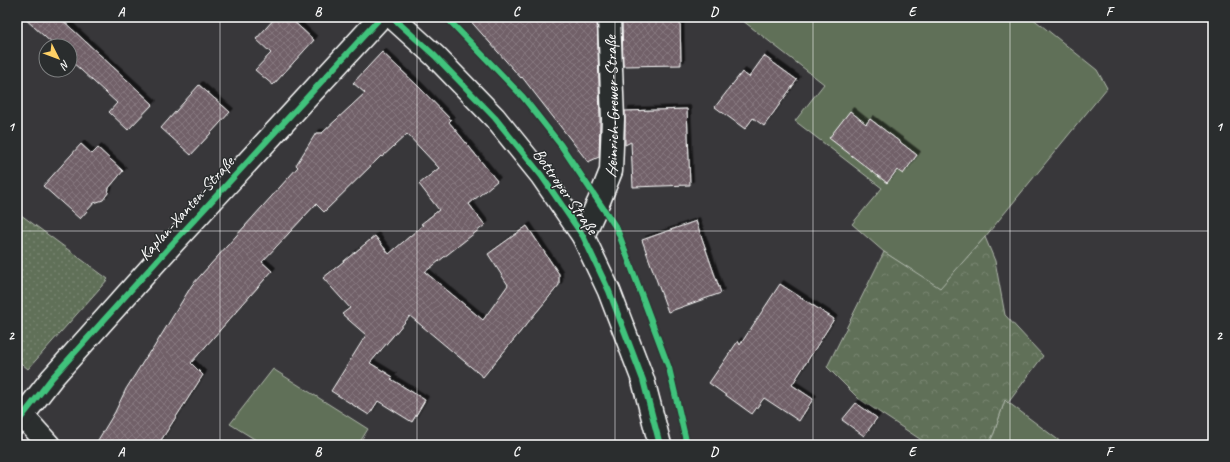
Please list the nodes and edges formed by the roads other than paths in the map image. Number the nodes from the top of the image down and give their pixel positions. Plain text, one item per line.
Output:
1 (381, 17) edge
2 (392, 17) edge
3 (609, 17) edge
4 (583, 236) junction
5 (20, 419) edge
6 (49, 445) edge
7 (660, 445) edge

1 - 5 street, Kaplan-Xanten-Straße
2 - 4 street, Bottroper Straße
3 - 4 street, Heinrich-Grewer-Straße
4 - 7 street, Bottroper Straße
5 - 6 street

